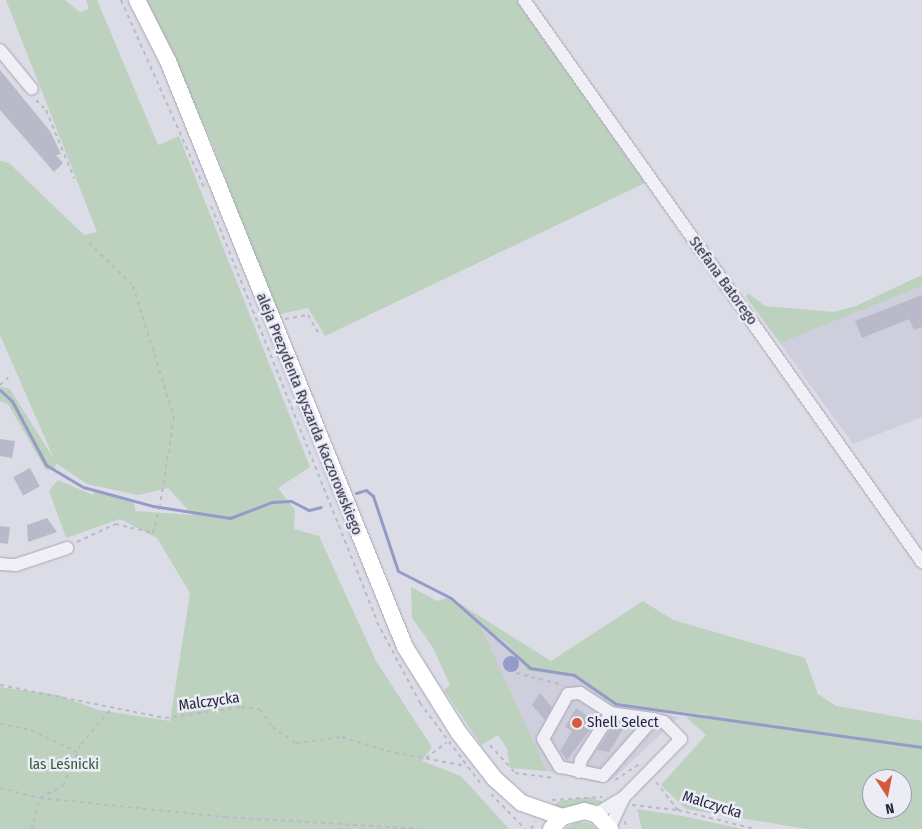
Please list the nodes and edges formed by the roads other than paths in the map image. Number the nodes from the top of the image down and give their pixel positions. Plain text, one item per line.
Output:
1 (137, 0) edge
2 (524, 0) edge
3 (0, 50) edge
4 (32, 92) road end
5 (67, 548) road end
6 (922, 562) edge
7 (0, 564) edge
8 (611, 713) junction
9 (652, 719) junction
10 (579, 772) junction
11 (627, 801) junction
12 (522, 803) junction
13 (596, 814) junction
14 (556, 823) edge
15 (610, 828) edge
16 (545, 829) edge

1 - 12 main road, aleja Prezydenta Ryszarda Kaczorowskiego
2 - 6 street, Stefana Batorego
3 - 4 street
5 - 7 street
8 - 9 street
8 - 10 street
8 - 10 street
9 - 10 street
9 - 11 street
11 - 13 street
11 - 15 street
12 - 14 main road, aleja Prezydenta Ryszarda Kaczorowskiego
12 - 16 main road, aleja Prezydenta Ryszarda Kaczorowskiego
13 - 14 main road
13 - 15 main road

